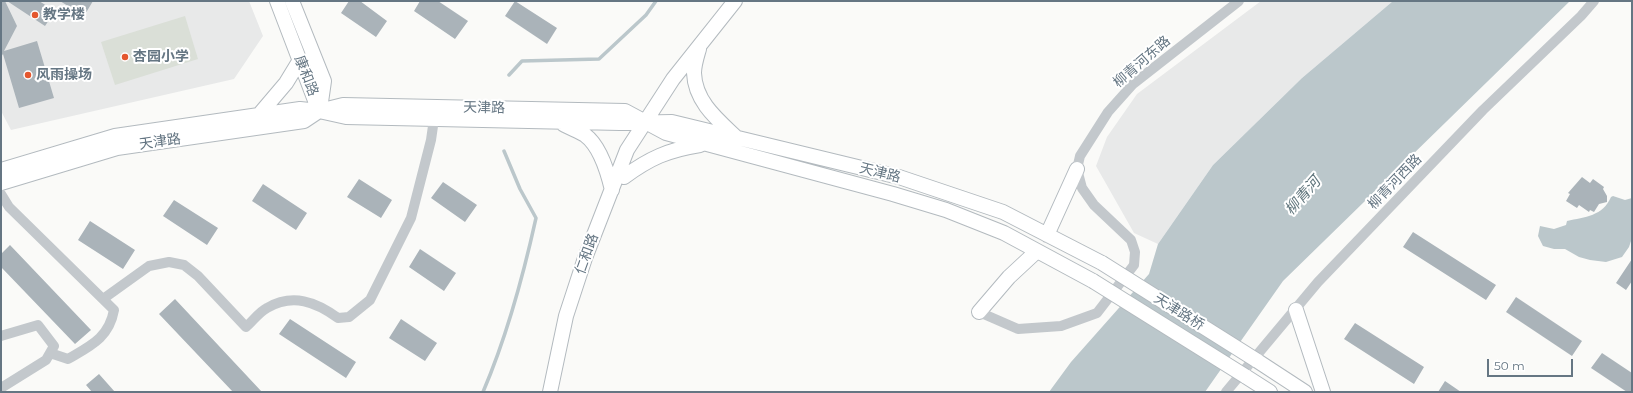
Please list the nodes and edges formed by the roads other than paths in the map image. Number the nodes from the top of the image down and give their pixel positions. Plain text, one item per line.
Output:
1 (277, 1) edge
2 (292, 1) edge
3 (727, 1) edge
4 (735, 1) edge
5 (1239, 1) edge
6 (1594, 1) edge
7 (699, 46) junction
8 (300, 60) junction
9 (320, 111) junction
10 (258, 116) junction
11 (434, 119) junction
12 (559, 122) junction
13 (645, 123) junction
14 (737, 138) junction
15 (706, 144) junction
16 (1077, 169) junction
17 (1, 170) edge
18 (624, 177) junction
19 (1, 183) edge
20 (612, 190) junction
21 (1, 194) edge
22 (1047, 235) junction
23 (1037, 251) junction
24 (1102, 263) joint
25 (1093, 281) joint
26 (103, 299) junction
27 (1296, 310) junction
28 (980, 312) joint
29 (1, 336) edge
30 (50, 353) junction
31 (1, 388) edge
32 (550, 392) edge
33 (557, 392) edge
34 (1226, 392) edge
35 (1270, 392) edge
36 (1305, 392) edge
37 (1324, 392) edge

1 - 8 main road, 康和路
2 - 9 main road, 康和路
3 - 13 main road, 仁和路
4 - 7 main road, 仁和路
5 - 16 street, 柳青河东路
6 - 27 street, 柳青河西路
7 - 13 main road, 仁和路
7 - 14 main road
8 - 9 main road, 康和路
8 - 10 main road
9 - 10 main road, 天津路
9 - 11 main road, 天津路
9 - 13 main road, 天津路
9 - 19 main road, 天津路
10 - 17 main road, 天津路
11 - 12 main road, 天津路
11 - 26 street
12 - 13 main road, 天津路
12 - 20 main road
13 - 14 main road, 天津路
13 - 15 main road, 天津路
13 - 18 main road, 仁和路
13 - 20 main road, 仁和路
14 - 22 main road, 天津路
15 - 18 main road
15 - 23 main road, 天津路
16 - 22 main road
16 - 28 street
18 - 33 main road, 仁和路
20 - 32 main road, 仁和路
21 - 26 street
22 - 24 main road, 天津路
23 - 25 main road, 天津路
23 - 28 main road
24 - 36 main road, 天津路桥, bridge
25 - 35 main road, 天津路桥, bridge
26 - 30 street
27 - 34 street, 柳青河西路
27 - 37 main road
29 - 30 street
30 - 31 street

